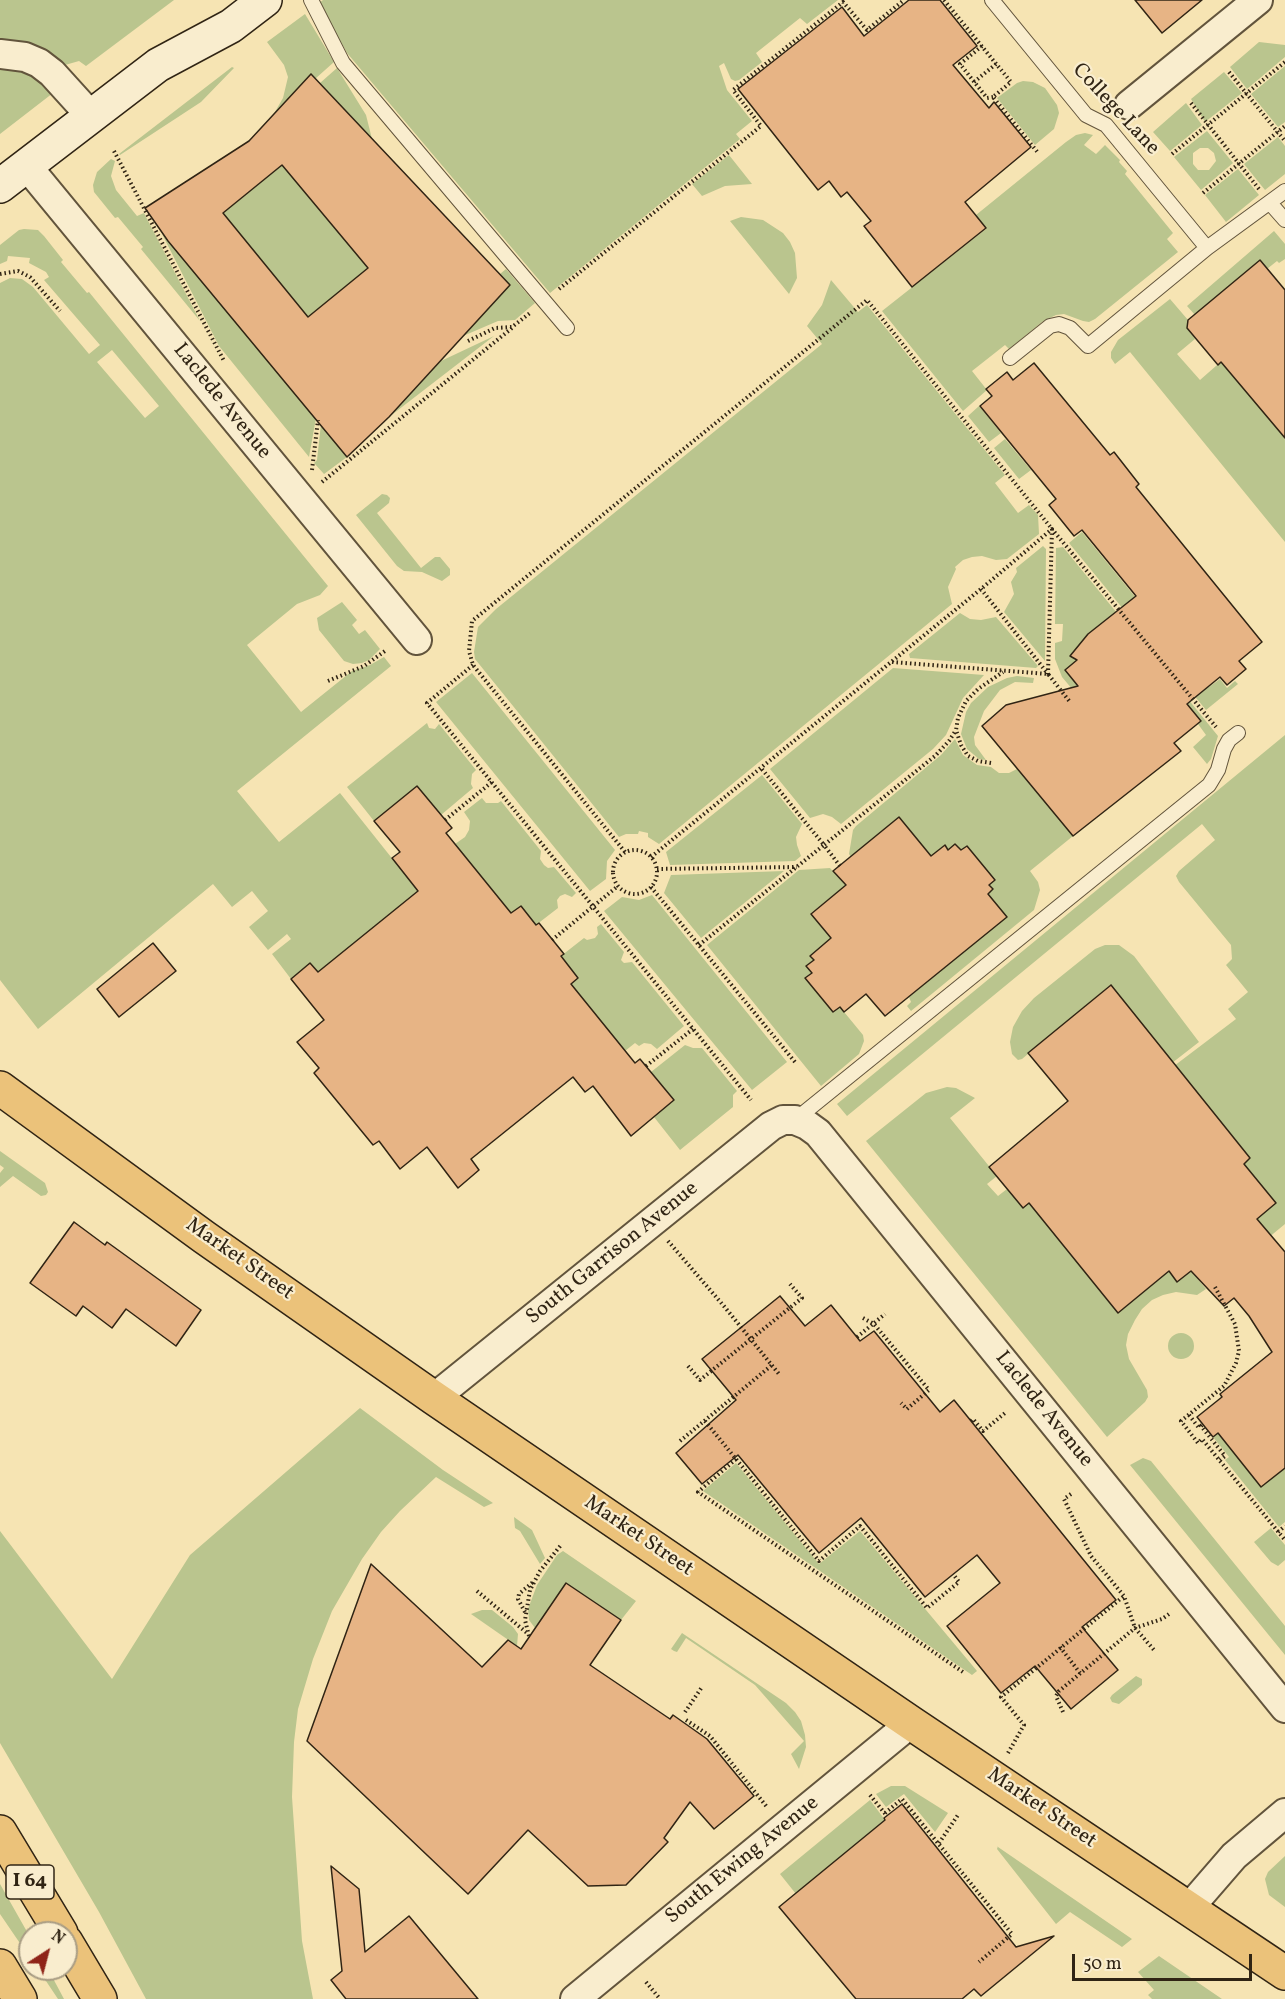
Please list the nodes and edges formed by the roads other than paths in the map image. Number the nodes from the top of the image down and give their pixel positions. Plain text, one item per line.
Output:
1 (265, 0) edge
2 (311, 0) edge
3 (992, 0) edge
4 (1258, 0) edge
5 (0, 54) edge
6 (1129, 105) dead end
7 (91, 116) junction
8 (26, 165) junction
9 (0, 186) edge
10 (1285, 191) edge
11 (1270, 203) junction
12 (1285, 220) edge
13 (1207, 248) junction
14 (567, 328) dead end
15 (1011, 358) dead end
16 (417, 640) dead end
17 (1233, 737) road end
18 (0, 1088) edge
19 (795, 1120) junction
20 (434, 1398) junction
21 (1285, 1708) edge
22 (911, 1723) junction
23 (1285, 1813) edge
24 (0, 1832) edge
25 (1189, 1908) junction
26 (54, 1921) edge
27 (78, 1962) edge
28 (0, 1966) edge
29 (1285, 1973) edge
30 (20, 1999) edge
31 (100, 1999) edge
32 (575, 1999) edge

1 - 7 main road
2 - 14 lane
3 - 13 lane, College Lane
4 - 6 street
5 - 7 street
7 - 8 main road
8 - 9 main road
8 - 16 street, Laclede Avenue
10 - 11 lane
11 - 12 lane
11 - 13 lane
13 - 15 lane
17 - 19 lane
18 - 20 main road, Market Street
19 - 20 street, South Garrison Avenue
19 - 21 street, Laclede Avenue
20 - 22 main road, Market Street
22 - 25 main road, Market Street
22 - 32 street, South Ewing Avenue
23 - 25 street
24 - 26 main road, I 64
25 - 29 main road, Market Street
27 - 31 main road
28 - 30 main road

